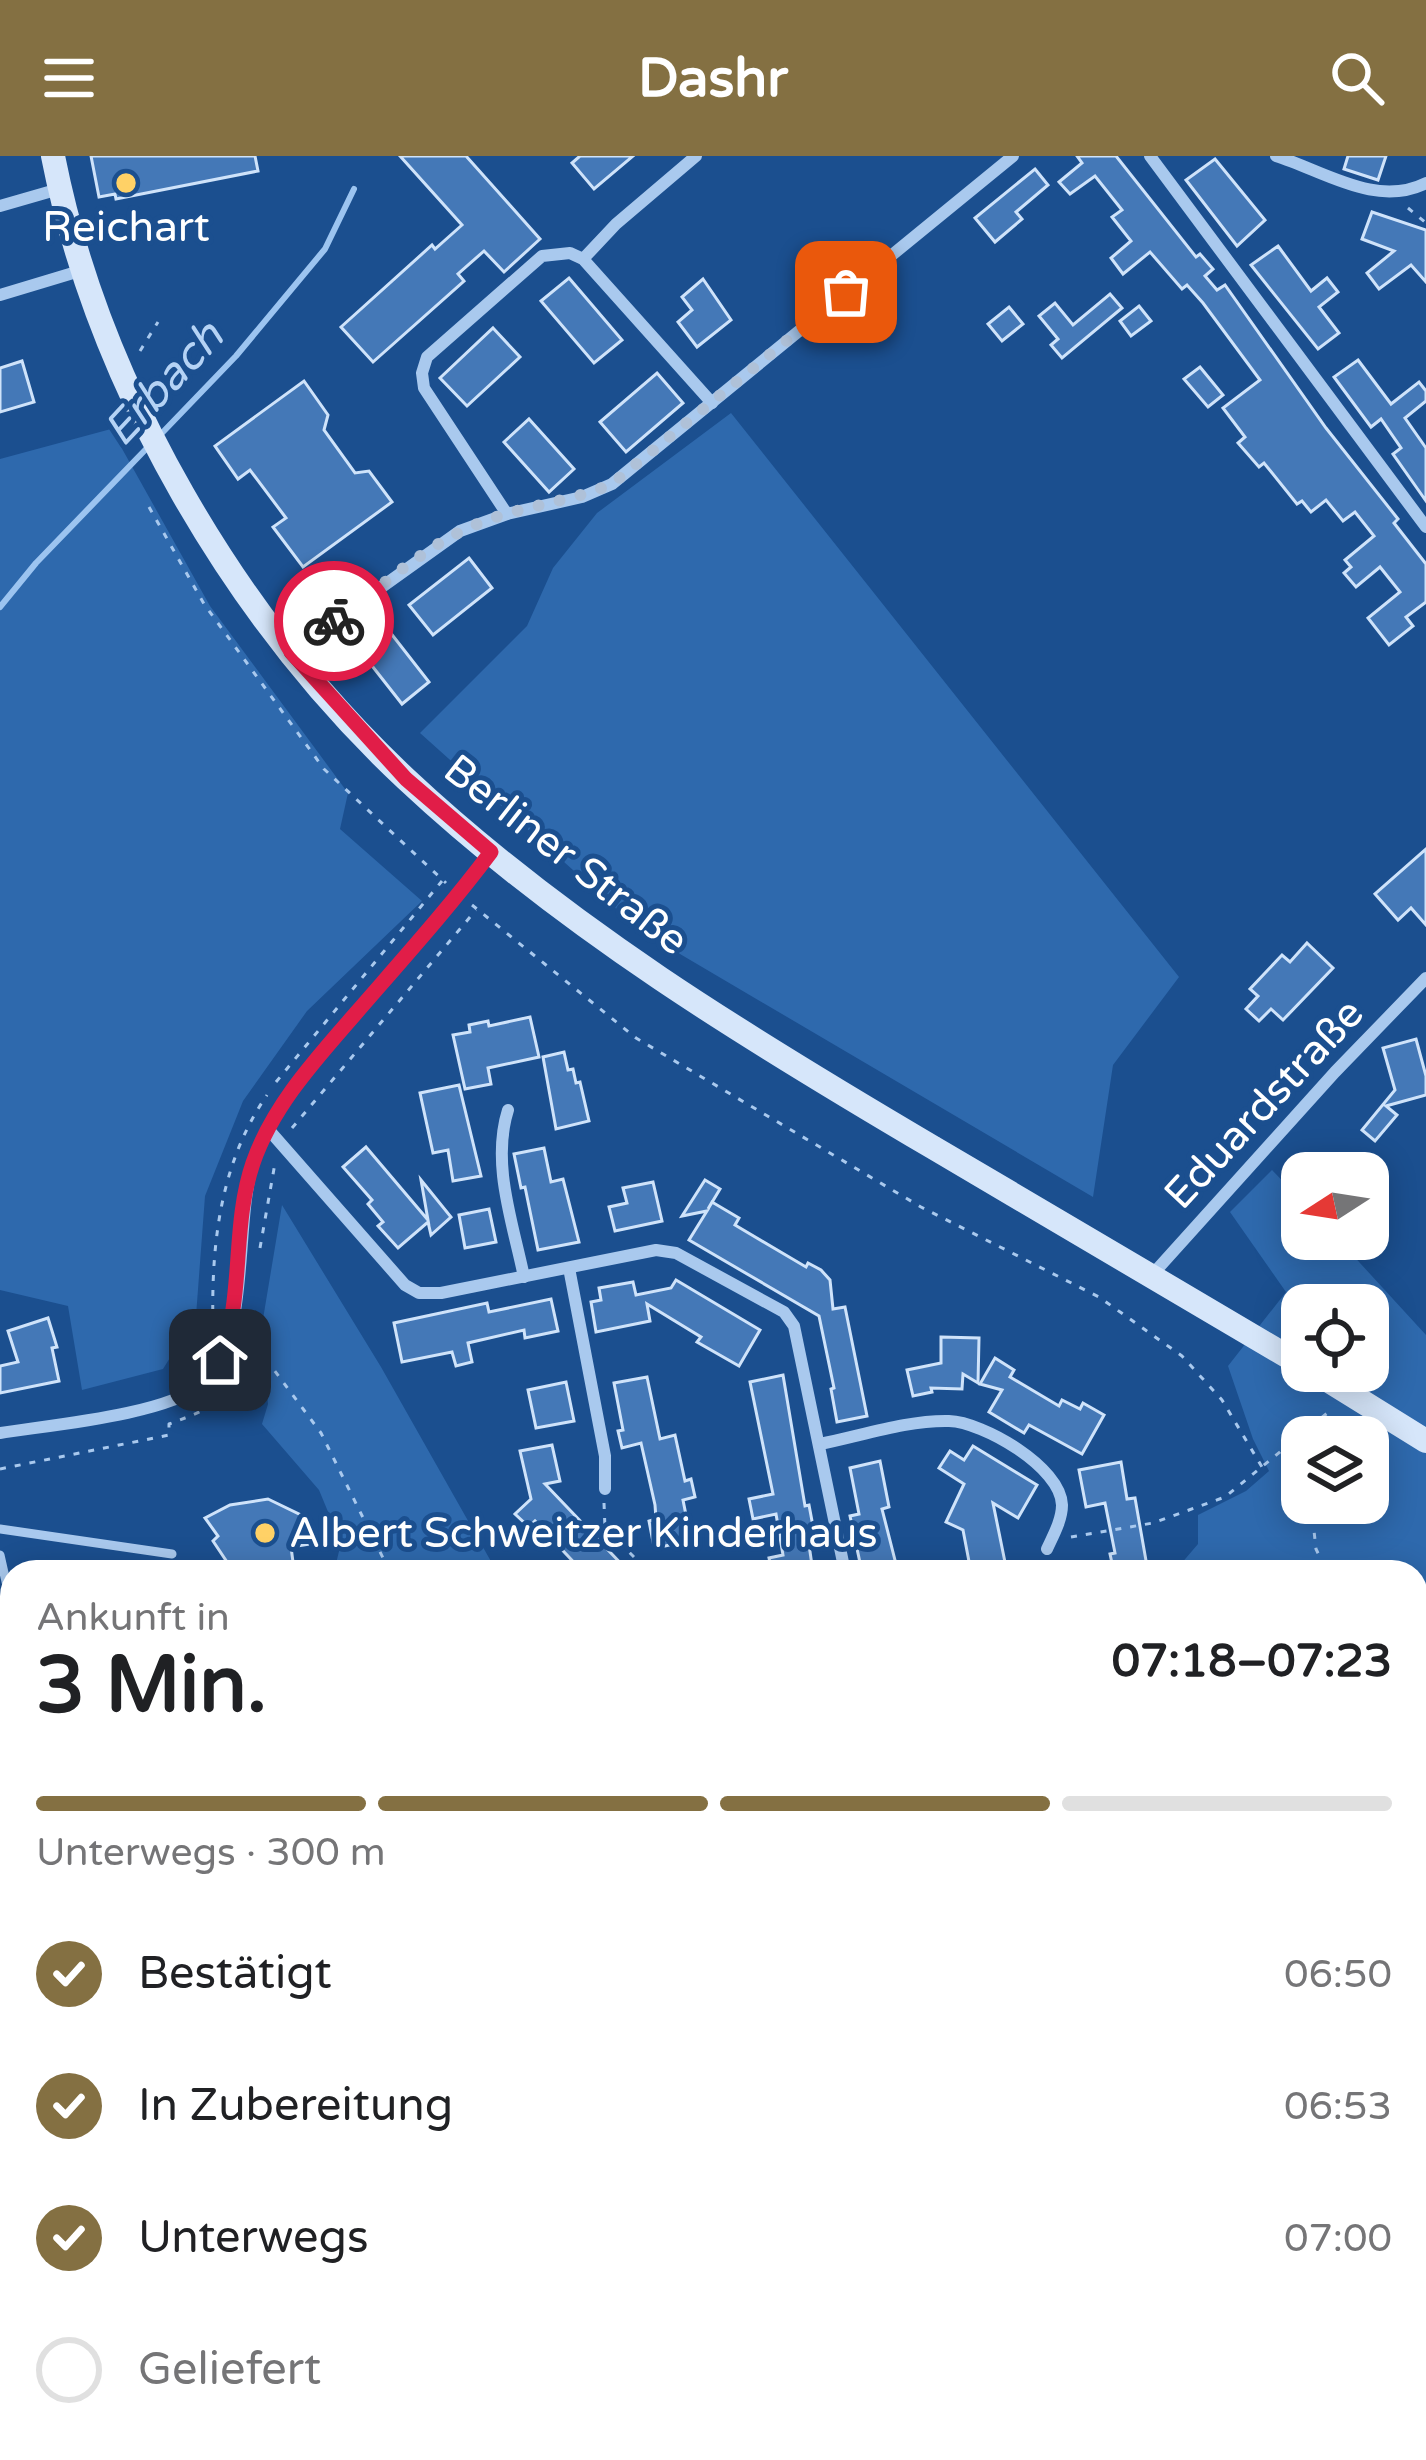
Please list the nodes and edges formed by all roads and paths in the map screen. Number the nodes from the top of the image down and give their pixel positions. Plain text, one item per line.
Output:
1 (52, 156) edge
2 (696, 156) edge
3 (1013, 156) edge
4 (1151, 156) edge
5 (1276, 156) edge
6 (1426, 183) edge
7 (59, 190) junction
8 (1393, 194) junction
9 (0, 206) edge
10 (1426, 223) edge
11 (583, 259) junction
12 (83, 270) junction
13 (0, 295) edge
14 (158, 322) dead end
15 (124, 377) junction
16 (712, 404) junction
17 (148, 507) dead end
18 (507, 514) junction
19 (1426, 527) edge
20 (291, 652) junction
21 (491, 852) junction
22 (459, 895) junction
23 (1426, 978) edge
24 (508, 1110) dead end
25 (268, 1129) junction
26 (569, 1268) junction
27 (1151, 1275) junction
28 (524, 1277) junction
29 (233, 1314) junction
30 (1281, 1352) edge
31 (1350, 1393) joint
32 (0, 1433) edge
33 (1426, 1441) edge
34 (820, 1444) junction
35 (1262, 1467) junction
36 (605, 1489) joint
37 (1314, 1524) edge
38 (0, 1529) edge
39 (1049, 1545) joint
40 (172, 1554) dead end
41 (384, 1560) edge
42 (637, 1560) edge
43 (843, 1560) edge
44 (1321, 1560) edge

1 - 7 street, Berliner Straße
2 - 11 street
3 - 16 street
4 - 19 street
5 - 8 street
6 - 8 street
7 - 9 street
7 - 12 street, Berliner Straße
8 - 10 path
11 - 16 street
11 - 18 street
12 - 13 street
12 - 15 street, Berliner Straße
14 - 15 path
15 - 20 street, Berliner Straße
16 - 18 street
17 - 22 path
18 - 20 street
20 - 21 street, Berliner Straße
21 - 22 street
21 - 27 street, Berliner Straße
22 - 25 street
22 - 35 path
23 - 27 street, Eduardstraße
24 - 28 street
25 - 28 street
25 - 29 street
26 - 28 street
26 - 34 street
26 - 36 street
27 - 30 street, Berliner Straße
29 - 32 street
29 - 41 path
31 - 33 street
31 - 35 path
34 - 39 street
34 - 43 street
35 - 39 path
36 - 42 path
37 - 44 path
38 - 40 lane

